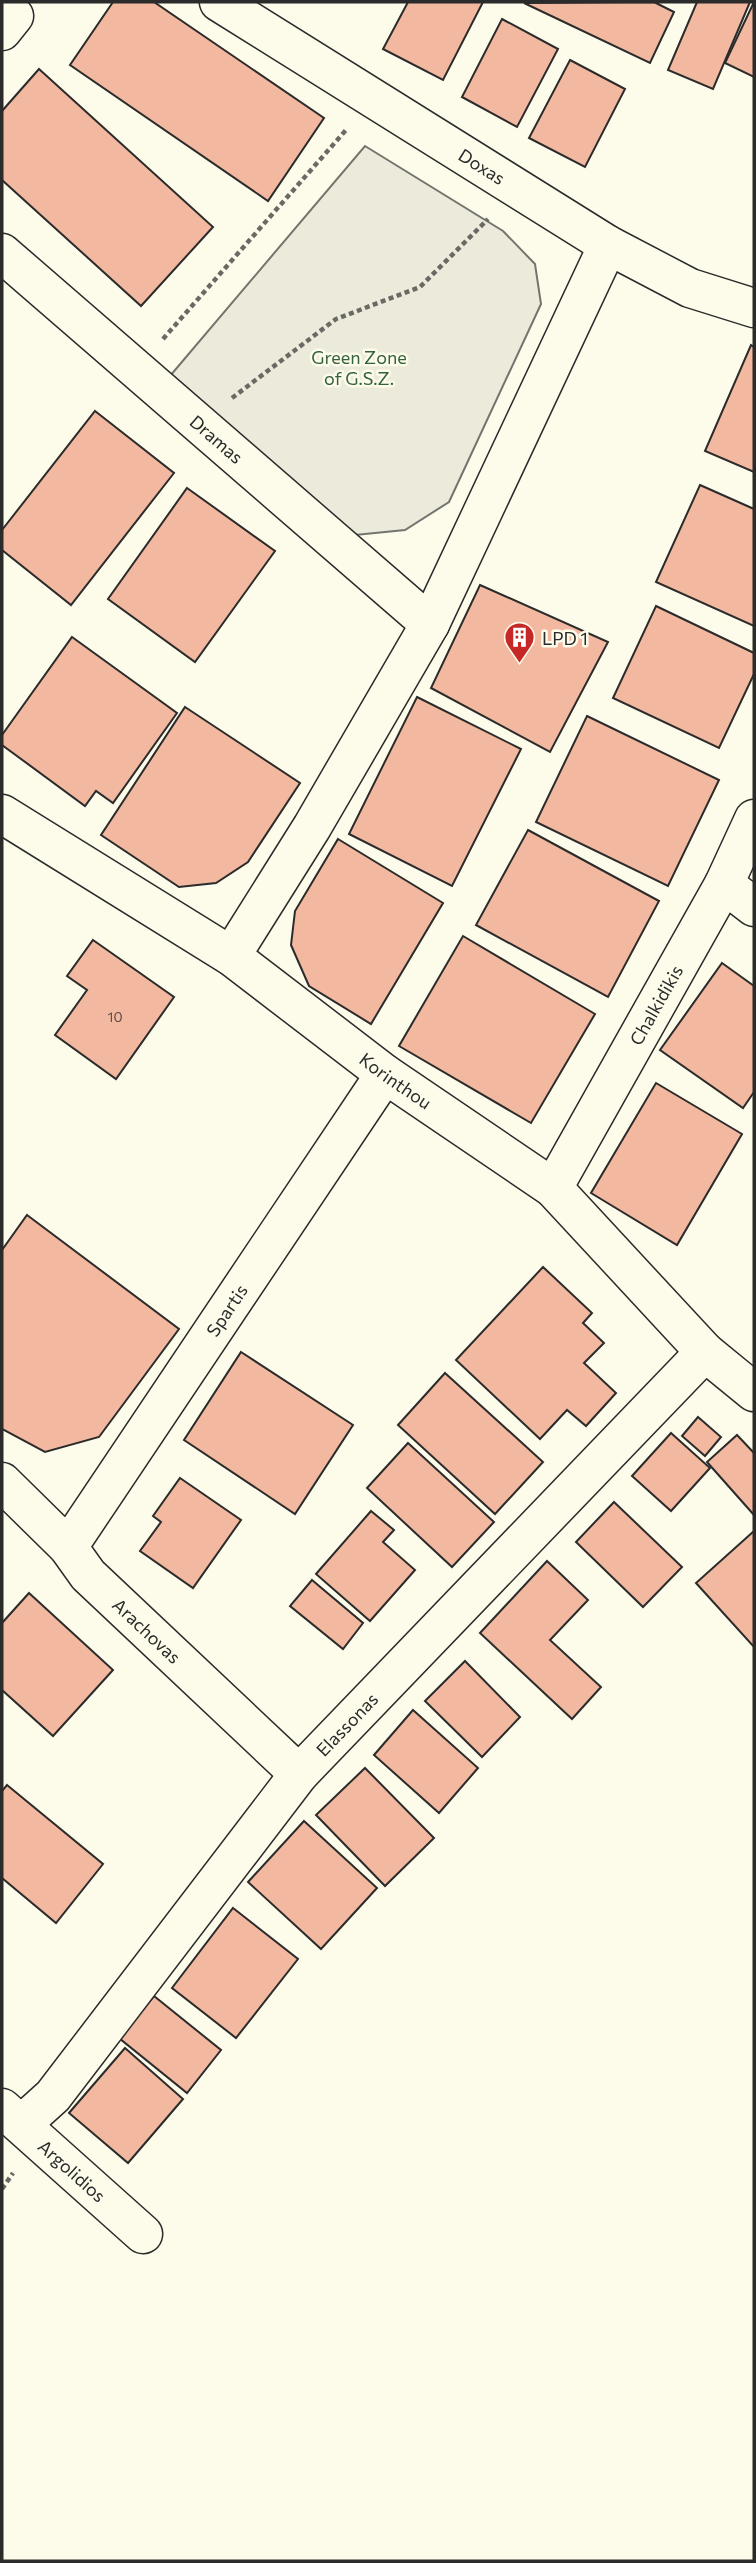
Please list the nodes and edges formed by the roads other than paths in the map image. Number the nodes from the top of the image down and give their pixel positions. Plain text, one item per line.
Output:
1 (219, 2) edge
2 (608, 245) junction
3 (2, 253) edge
4 (754, 308) edge
5 (430, 624) junction
6 (2, 814) edge
7 (754, 819) edge
8 (724, 884) junction
9 (754, 907) edge
10 (231, 956) junction
11 (385, 1074) junction
12 (553, 1188) junction
13 (705, 1352) junction
14 (754, 1392) edge
15 (2, 1482) edge
16 (68, 1547) junction
17 (299, 1774) junction
18 (12, 2116) edge
19 (143, 2234) dead end

1 - 2 street, Doxas
2 - 4 street, Doxas
2 - 5 street
3 - 5 street, Dramas
5 - 10 street
6 - 10 street, Korinthou
7 - 8 street, Chalkidikis
8 - 9 street
8 - 12 street, Chalkidikis
10 - 11 street, Korinthou
11 - 12 street, Korinthou
11 - 16 street, Spartis
12 - 13 street, Korinthou
13 - 14 street, Korinthou
13 - 17 street, Elassonas
15 - 16 street, Arachovas
16 - 17 street, Arachovas
17 - 18 street, Elassonas
18 - 19 street, Argolidios

